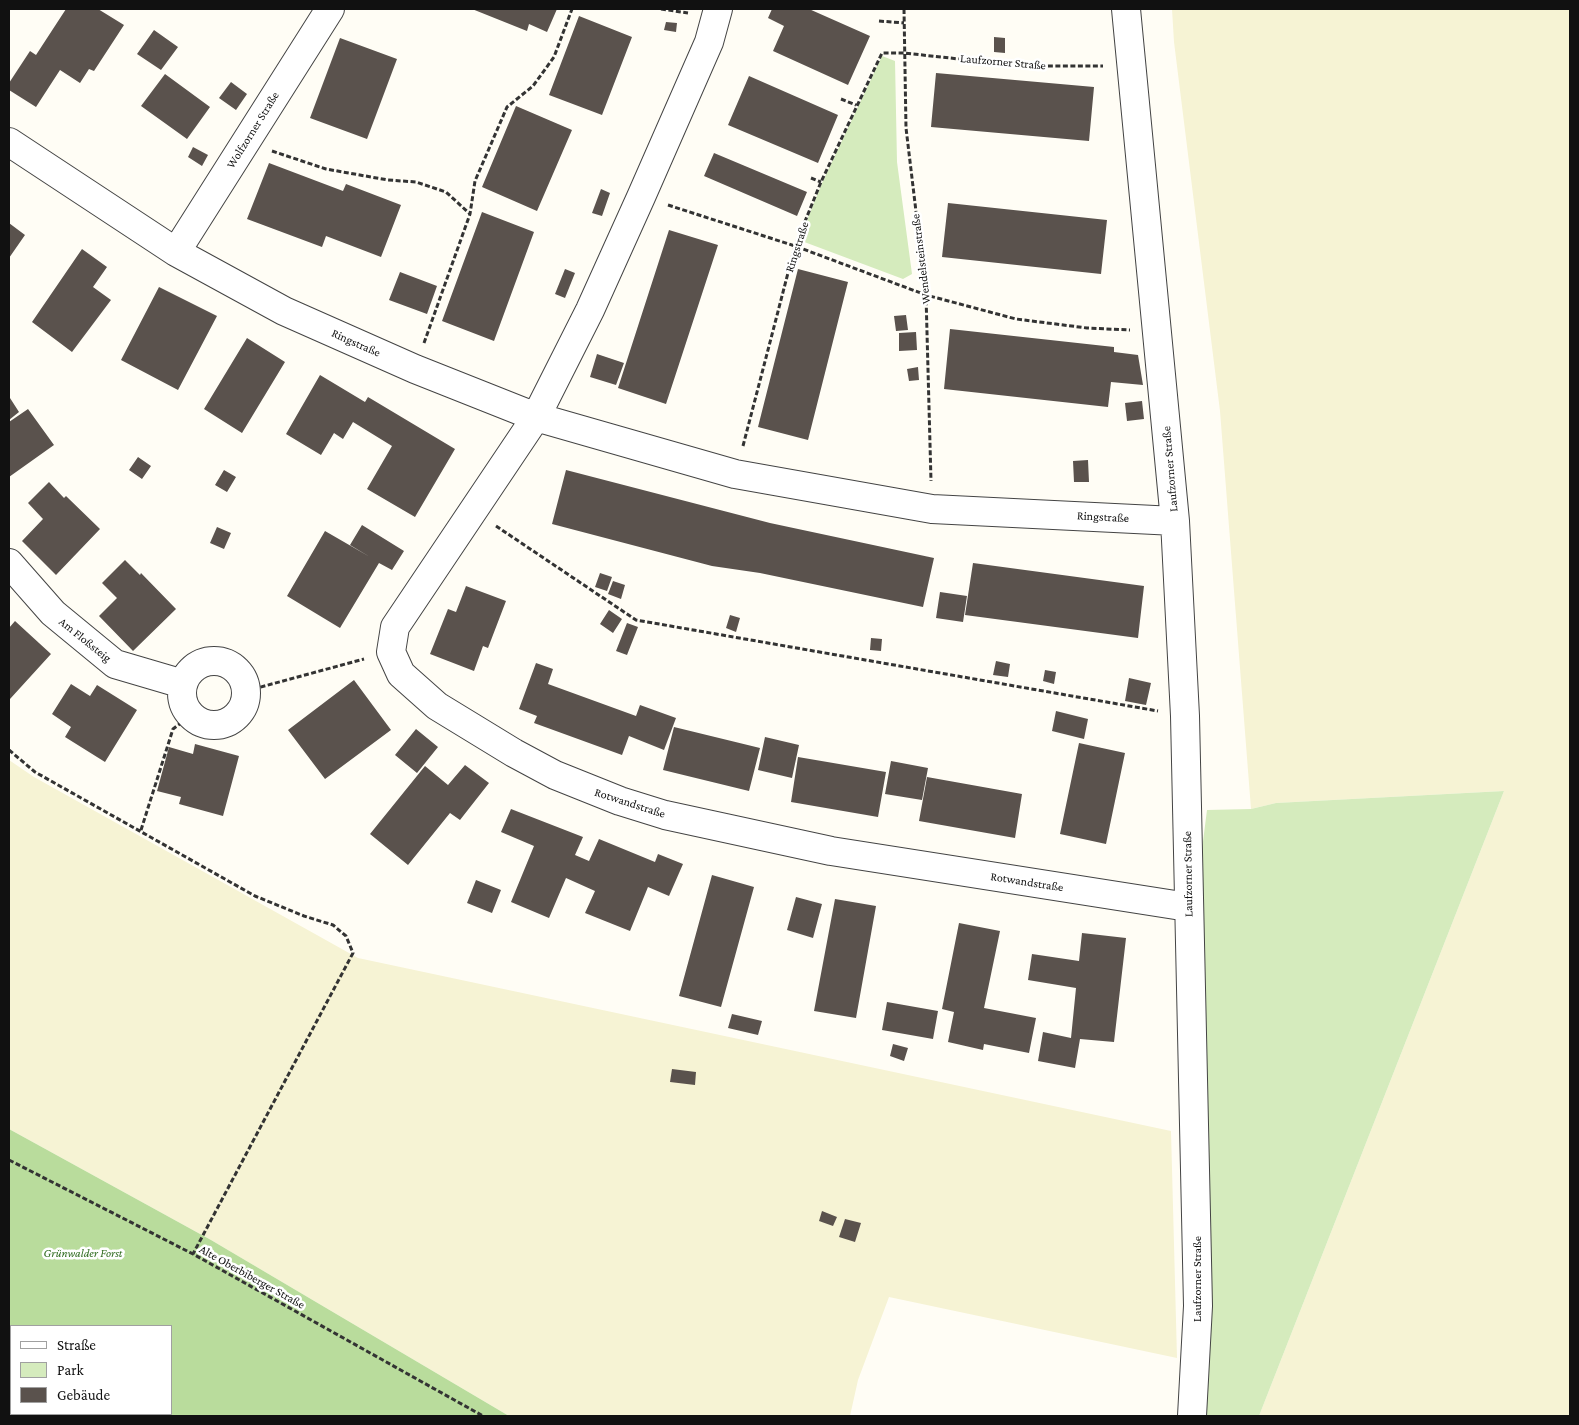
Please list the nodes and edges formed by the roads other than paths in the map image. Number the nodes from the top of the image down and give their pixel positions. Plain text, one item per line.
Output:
1 (330, 9) edge
2 (718, 9) edge
3 (1126, 9) edge
4 (9, 142) edge
5 (176, 252) junction
6 (536, 417) junction
7 (1175, 521) junction
8 (9, 563) edge
9 (183, 684) junction
10 (1188, 908) junction
11 (1192, 1416) edge

1 - 5 street, Wolfzorner Straße
2 - 6 street
3 - 7 street, Laufzorner Straße
4 - 5 street, Ringstraße
5 - 6 street, Ringstraße
6 - 7 street, Ringstraße
6 - 10 street, Rotwandstraße
7 - 10 street, Laufzorner Straße
8 - 9 street, Am Floßsteig
9 - 9 street
10 - 11 street, Laufzorner Straße

